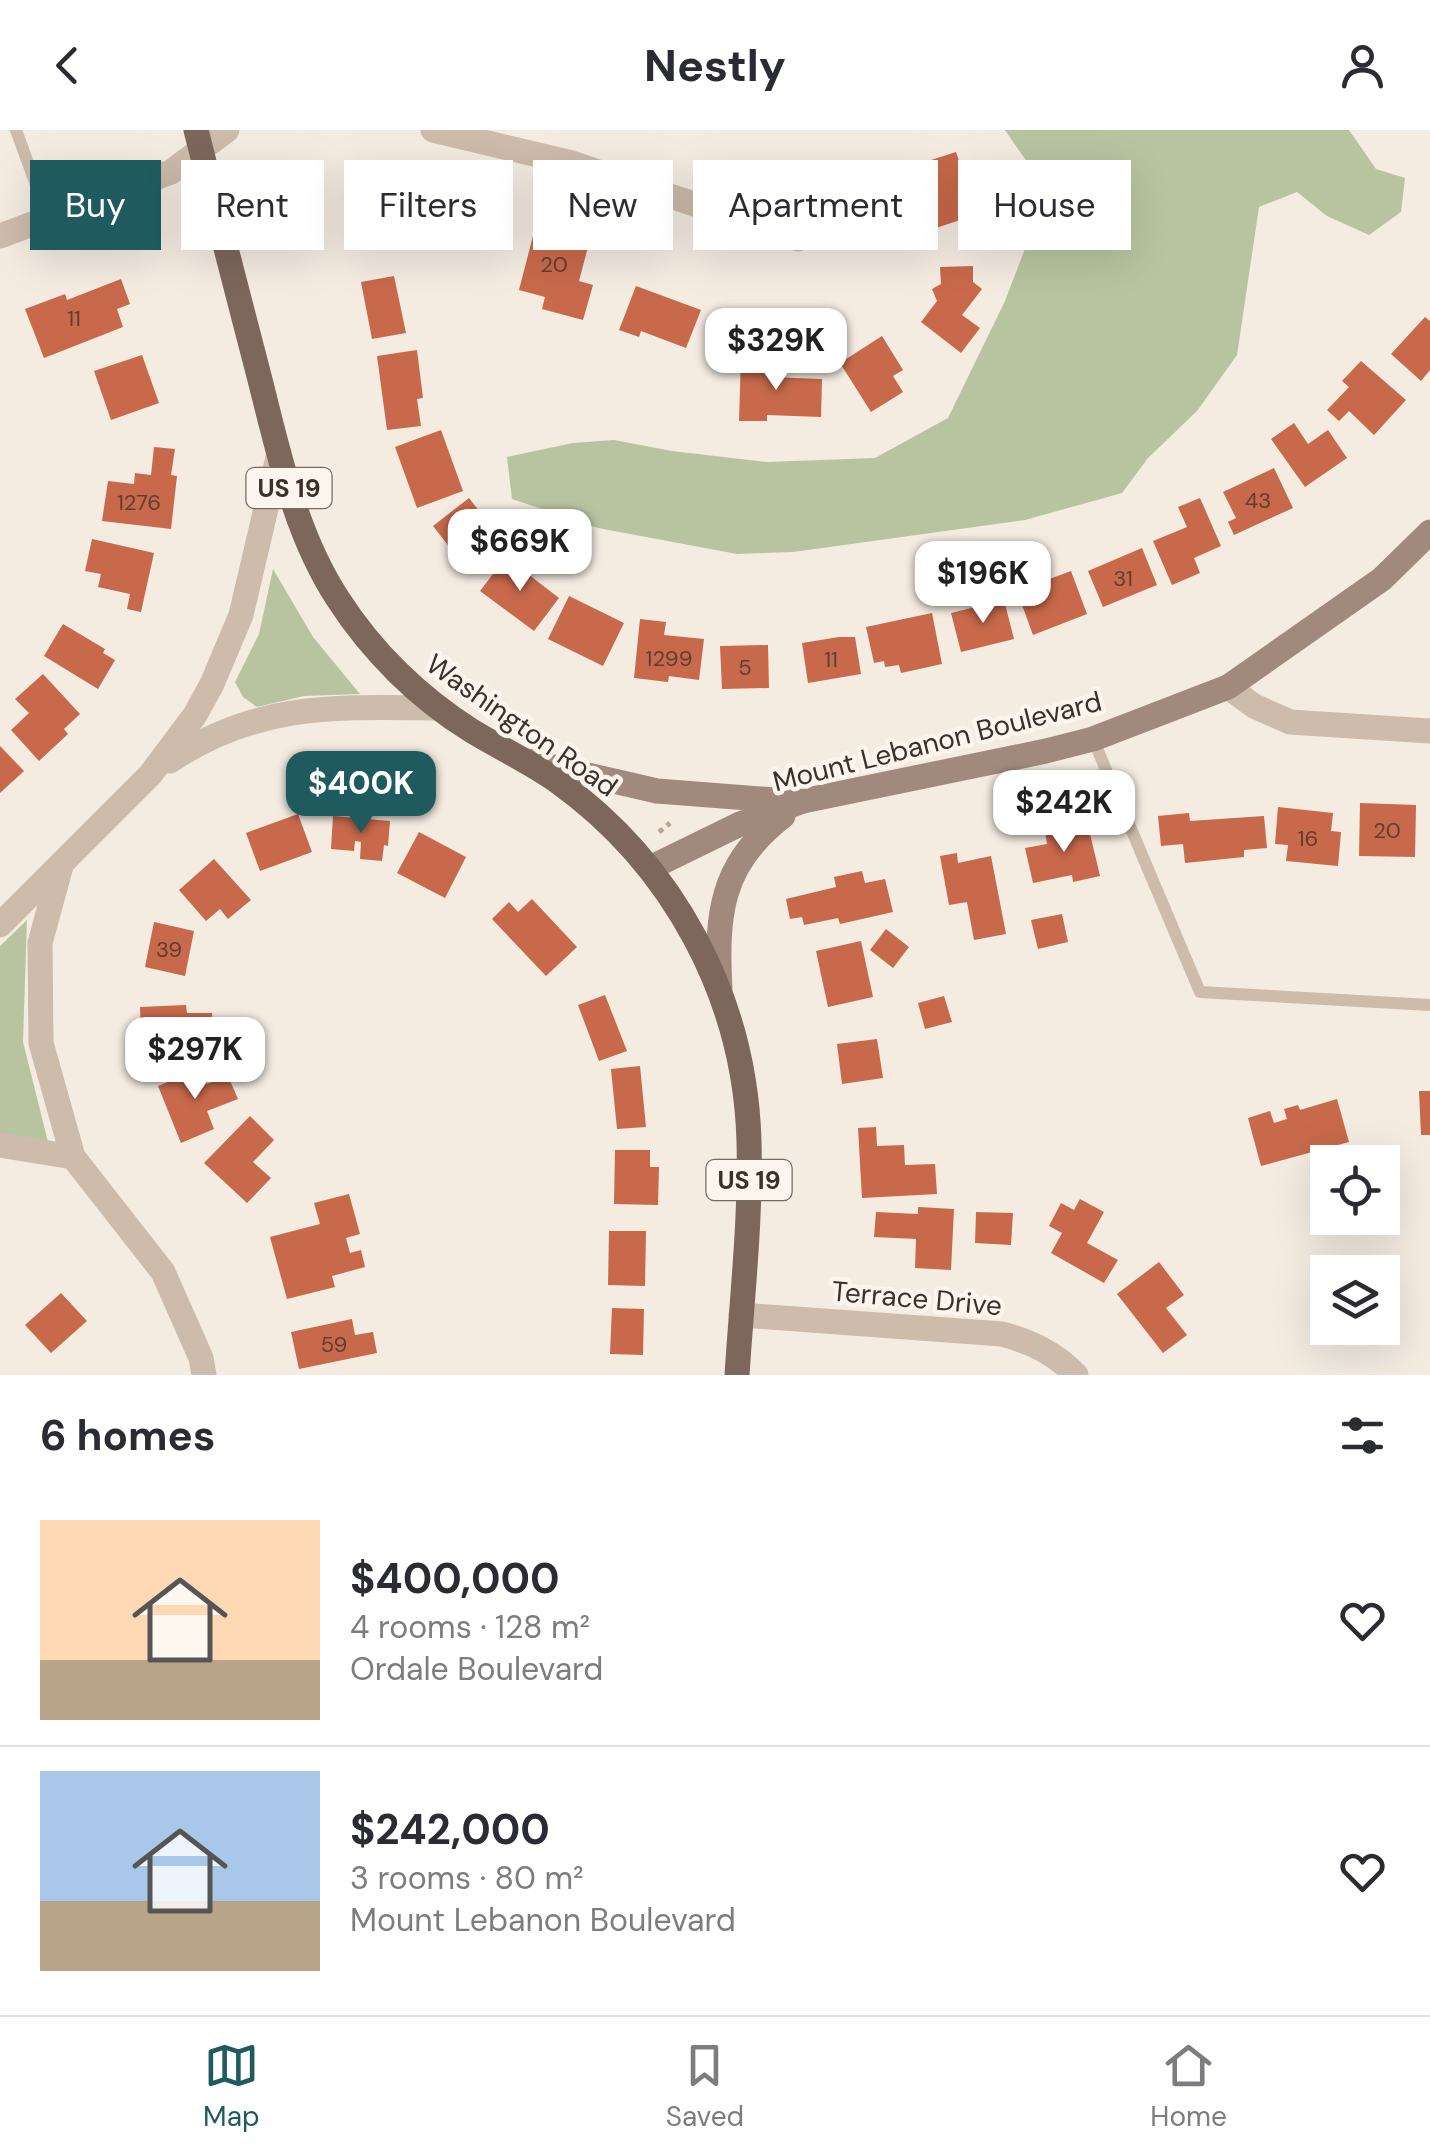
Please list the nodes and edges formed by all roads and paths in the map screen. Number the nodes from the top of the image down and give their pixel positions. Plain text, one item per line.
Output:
1 (16, 130) edge
2 (227, 130) edge
3 (433, 130) edge
4 (198, 140) edge
5 (30, 168) edge
6 (161, 176) edge
7 (693, 204) edge
8 (30, 225) edge
9 (0, 236) edge
10 (278, 453) junction
11 (1430, 532) edge
12 (1228, 687) junction
13 (439, 708) junction
14 (1430, 732) edge
15 (1093, 738) junction
16 (524, 760) junction
17 (150, 775) junction
18 (804, 801) junction
19 (670, 823) dead end
20 (659, 832) dead end
21 (62, 864) junction
22 (650, 868) junction
23 (0, 925) edge
24 (720, 989) junction
25 (1430, 1005) edge
26 (0, 1145) edge
27 (73, 1157) junction
28 (740, 1315) junction
29 (204, 1375) edge
30 (737, 1375) edge
31 (1076, 1375) edge

1 - 5 lane
2 - 4 street
3 - 7 street
4 - 6 street
4 - 10 main road, Washington Road / US 19
8 - 9 street
10 - 13 main road, Washington Road / US 19
10 - 17 street
11 - 12 street, Mount Lebanon Boulevard
12 - 14 street
12 - 15 street, Mount Lebanon Boulevard
13 - 16 main road, Washington Road / US 19
13 - 17 street
15 - 18 street, Mount Lebanon Boulevard
15 - 25 lane
16 - 18 street
16 - 22 main road, Washington Road / US 19
17 - 21 street
18 - 22 street, Mount Lebanon Boulevard
18 - 24 street
19 - 20 path
21 - 23 street
21 - 27 street
22 - 24 main road, Washington Road / US 19
24 - 28 main road, Washington Road / US 19
26 - 27 street
27 - 29 street
28 - 30 main road, Washington Road / US 19
28 - 31 street, Terrace Drive

